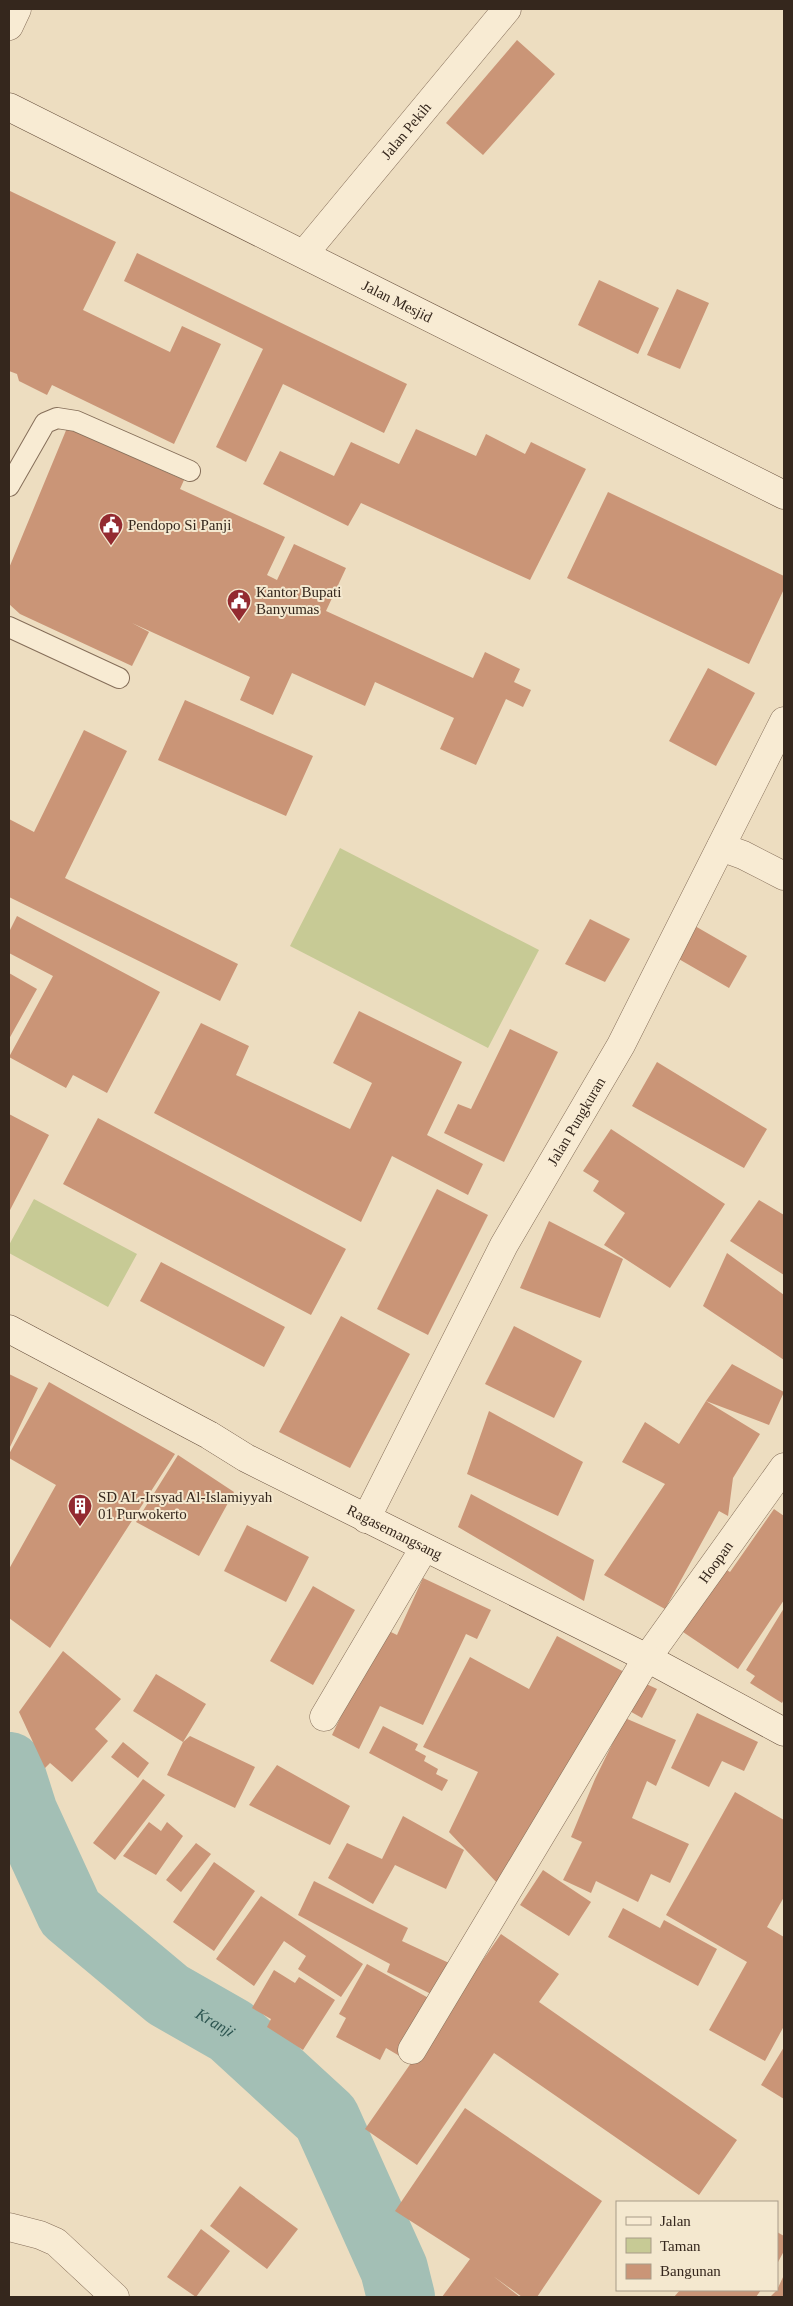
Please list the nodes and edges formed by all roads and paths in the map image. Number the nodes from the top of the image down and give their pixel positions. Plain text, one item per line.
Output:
1 (17, 9) edge
2 (507, 9) edge
3 (9, 26) edge
4 (9, 107) edge
5 (304, 254) junction
6 (190, 471) dead end
7 (9, 486) edge
8 (784, 495) edge
9 (9, 627) edge
10 (119, 678) dead end
11 (784, 721) edge
12 (721, 846) junction
13 (784, 876) edge
14 (9, 1329) edge
15 (784, 1467) edge
16 (366, 1520) junction
17 (424, 1548) junction
18 (647, 1658) junction
19 (324, 1717) dead end
20 (784, 1732) edge
21 (412, 2050) dead end
22 (9, 2227) edge
23 (115, 2297) edge

1 - 3 street
2 - 5 street, Jalan Pekih
4 - 5 street, Jalan Mesjid
5 - 8 street, Jalan Mesjid
6 - 7 lane
9 - 10 lane
11 - 12 street, Jalan Pungkuran
12 - 13 street
12 - 16 street, Jalan Pungkuran
14 - 16 street, Ragasemangsang
15 - 18 street, Hoopan
16 - 17 street, Ragasemangsang
17 - 18 street, Ragasemangsang
17 - 19 street
18 - 20 street, Ragasemangsang
18 - 21 street, Hoopan
22 - 23 street

